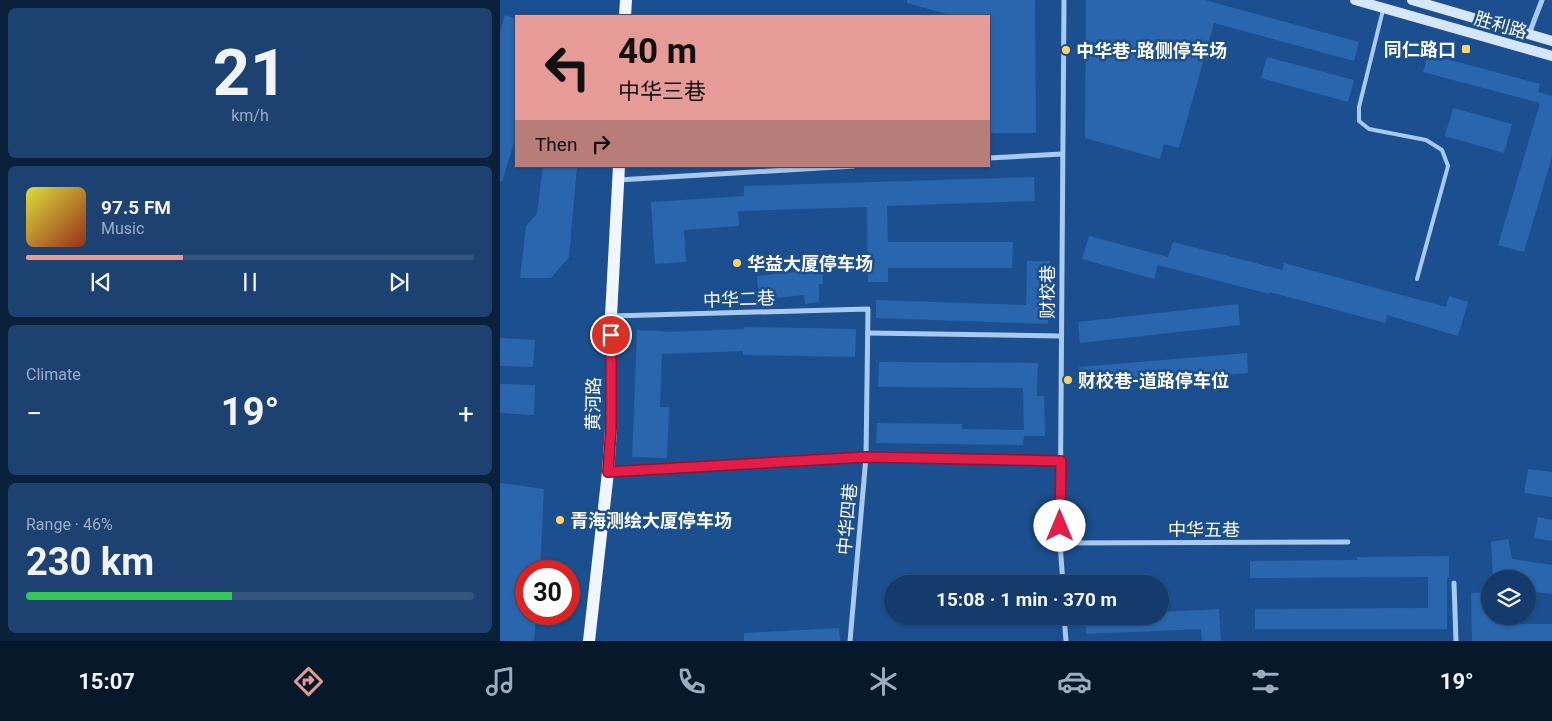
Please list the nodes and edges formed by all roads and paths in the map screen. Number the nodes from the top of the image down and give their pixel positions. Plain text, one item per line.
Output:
1 (626, 0) edge
2 (1064, 0) edge
3 (1355, 0) edge
4 (1412, 0) edge
5 (1542, 0) edge
6 (1383, 8) junction
7 (626, 15) edge
8 (1529, 35) junction
9 (1552, 41) edge
10 (1552, 56) edge
11 (1062, 154) junction
12 (990, 158) edge
13 (619, 167) edge
14 (837, 167) edge
15 (618, 180) junction
16 (1417, 279) dead end
17 (868, 309) joint
18 (611, 316) junction
19 (868, 333) junction
20 (1061, 336) junction
21 (866, 457) junction
22 (1061, 461) junction
23 (608, 472) junction
24 (1348, 542) dead end
25 (1060, 543) junction
26 (1062, 575) edge
27 (1454, 583) dead end
28 (1065, 625) edge
29 (589, 641) edge
30 (850, 641) edge
31 (1066, 641) edge
32 (1456, 641) edge

1 - 7 main road
2 - 11 street, 财校巷
3 - 6 main road, 胜利路
4 - 8 main road, 胜利路
5 - 8 street
6 - 10 main road, 胜利路
6 - 16 lane
8 - 9 main road, 胜利路
11 - 12 street
11 - 20 street, 财校巷
13 - 15 main road, 黄河路
14 - 15 street
15 - 18 main road, 黄河路
17 - 18 street, 中华二巷
17 - 19 street, 中华四巷
18 - 23 main road, 黄河路
19 - 20 street
19 - 21 street, 中华四巷
20 - 22 street, 财校巷
21 - 22 street
21 - 23 street
21 - 30 street, 中华四巷
22 - 25 street, 财校巷
23 - 29 main road, 黄河路
24 - 25 street, 中华五巷
25 - 26 street, 财校巷
27 - 32 street
28 - 31 street

